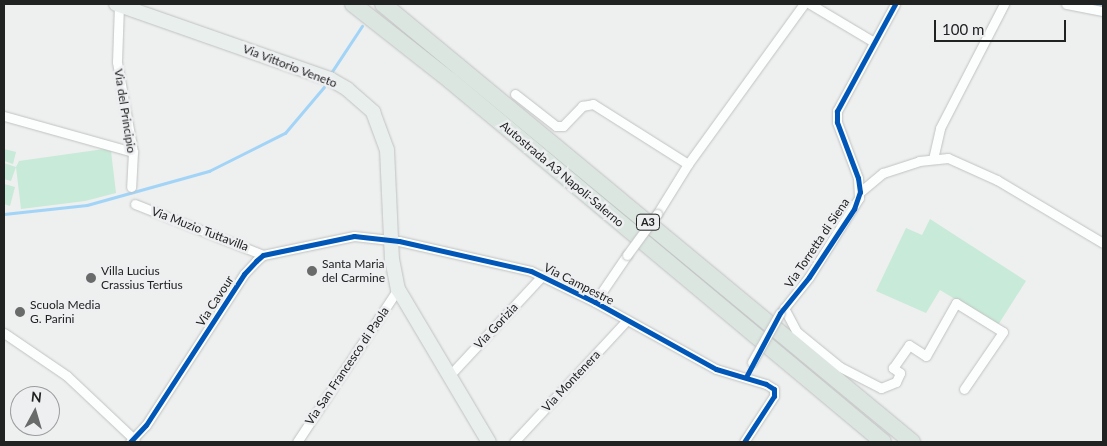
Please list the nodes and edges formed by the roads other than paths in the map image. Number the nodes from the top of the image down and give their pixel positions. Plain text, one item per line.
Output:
1 (118, 4) edge
2 (353, 4) edge
3 (383, 4) edge
4 (804, 4) edge
5 (810, 4) edge
6 (895, 4) edge
7 (1004, 4) edge
8 (1066, 4) edge
9 (1103, 11) edge
10 (874, 42) junction
11 (515, 94) dead end
12 (4, 116) edge
13 (133, 152) junction
14 (934, 158) junction
15 (688, 164) junction
16 (131, 187) dead end
17 (860, 192) junction
18 (135, 204) dead end
19 (391, 241) junction
20 (1103, 243) edge
21 (264, 256) junction
22 (542, 276) junction
23 (398, 289) junction
24 (595, 302) junction
25 (782, 311) junction
26 (627, 320) junction
27 (4, 333) edge
28 (449, 376) junction
29 (746, 377) junction
30 (964, 389) dead end
31 (133, 441) edge
32 (296, 442) edge
33 (488, 442) edge
34 (514, 442) edge
35 (744, 442) edge
36 (884, 442) edge
37 (912, 442) edge

1 - 13 street, Via del Principio
1 - 19 main road, Via Vittorio Veneto
2 - 36 highway, Autostrada A3 Napoli-Salerno / A3
3 - 37 highway, Autostrada A3 Napoli-Salerno / A3
4 - 15 street, Via Campestre
5 - 10 street
6 - 10 street, Via Torretta di Siena
7 - 14 street
8 - 9 street
10 - 17 street, Via Torretta di Siena
11 - 15 street
12 - 13 street
13 - 16 street, Via del Principio
14 - 17 street, Via Torretta di Siena
14 - 20 street, Via Torretta di Siena
15 - 24 street, Via Campestre, bridge
17 - 25 street, Via Torretta di Siena
18 - 21 street, Via Muzio Tuttavilla
19 - 21 street, Via Cavour
19 - 22 street, Via Campestre
19 - 23 main road, Via Vittorio Veneto
21 - 31 street, Via Cavour
22 - 24 street, Via Campestre
22 - 28 street, Via Gorizia
23 - 28 main road, Via Vittorio Veneto
23 - 32 street, Via San Francesco di Paola
24 - 26 street, Via Campestre
25 - 29 street, Via Torretta di Siena, bridge
25 - 30 street
26 - 29 street, Via Campestre
26 - 34 street, Via Montenera
27 - 31 street
28 - 33 main road, Via Vittorio Veneto
29 - 35 street

